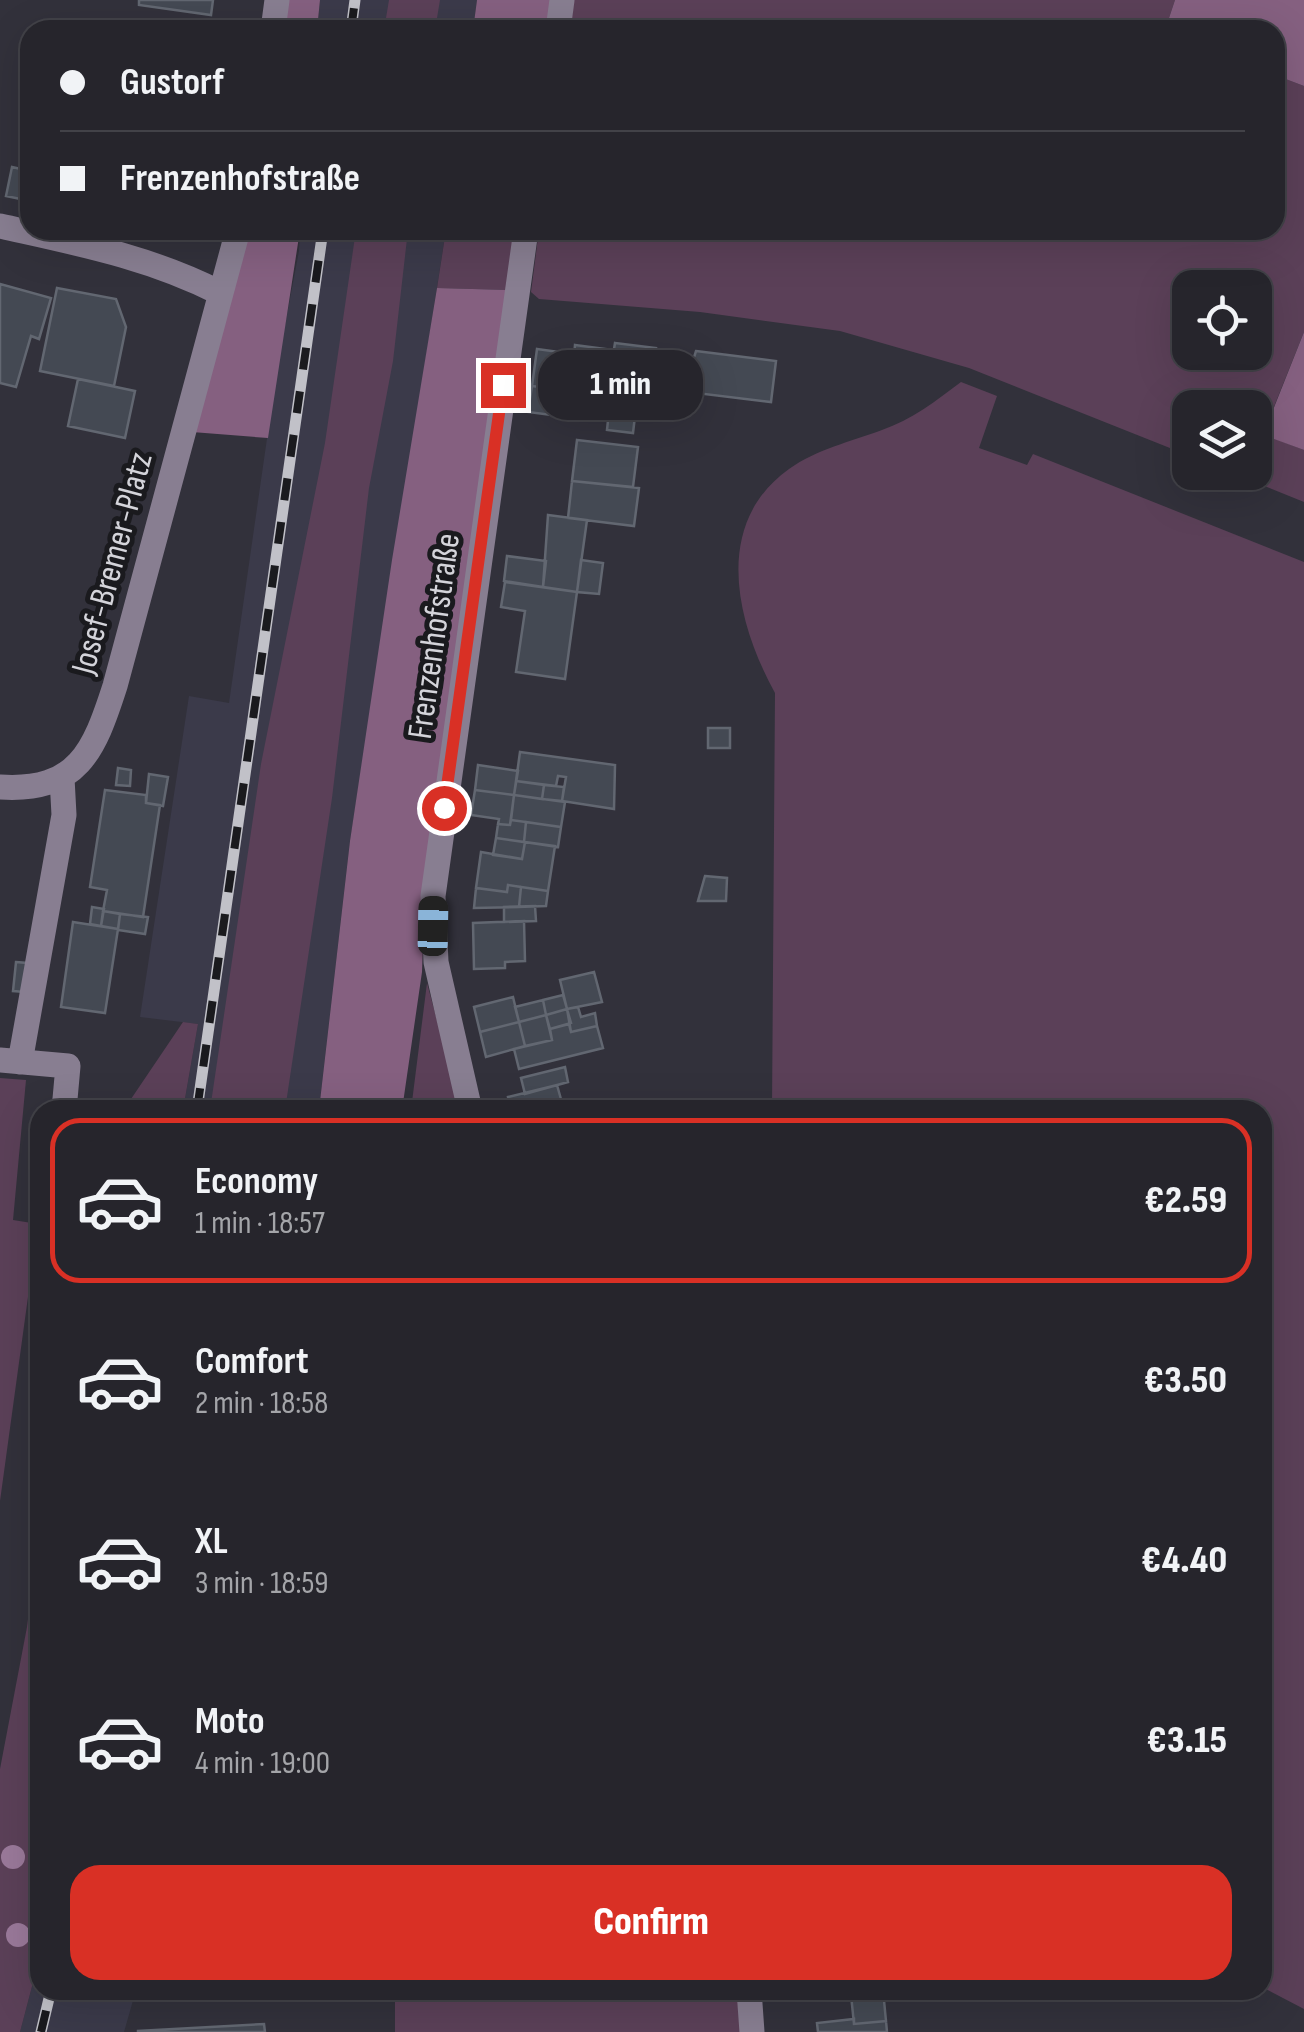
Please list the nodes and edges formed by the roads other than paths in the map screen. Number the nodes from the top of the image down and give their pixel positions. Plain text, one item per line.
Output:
1 (60, 240) edge
2 (235, 240) edge
3 (525, 240) edge
4 (220, 293) junction
5 (62, 778) junction
6 (0, 787) edge
7 (10, 1061) edge
8 (65, 1100) edge
9 (468, 1100) edge
10 (750, 2000) edge
11 (752, 2032) edge

1 - 4 street
2 - 4 street, Josef-Bremer-Platz
3 - 9 street, Frenzenhofstraße
4 - 5 street, Josef-Bremer-Platz
5 - 6 street
5 - 7 street
7 - 8 street
10 - 11 street

